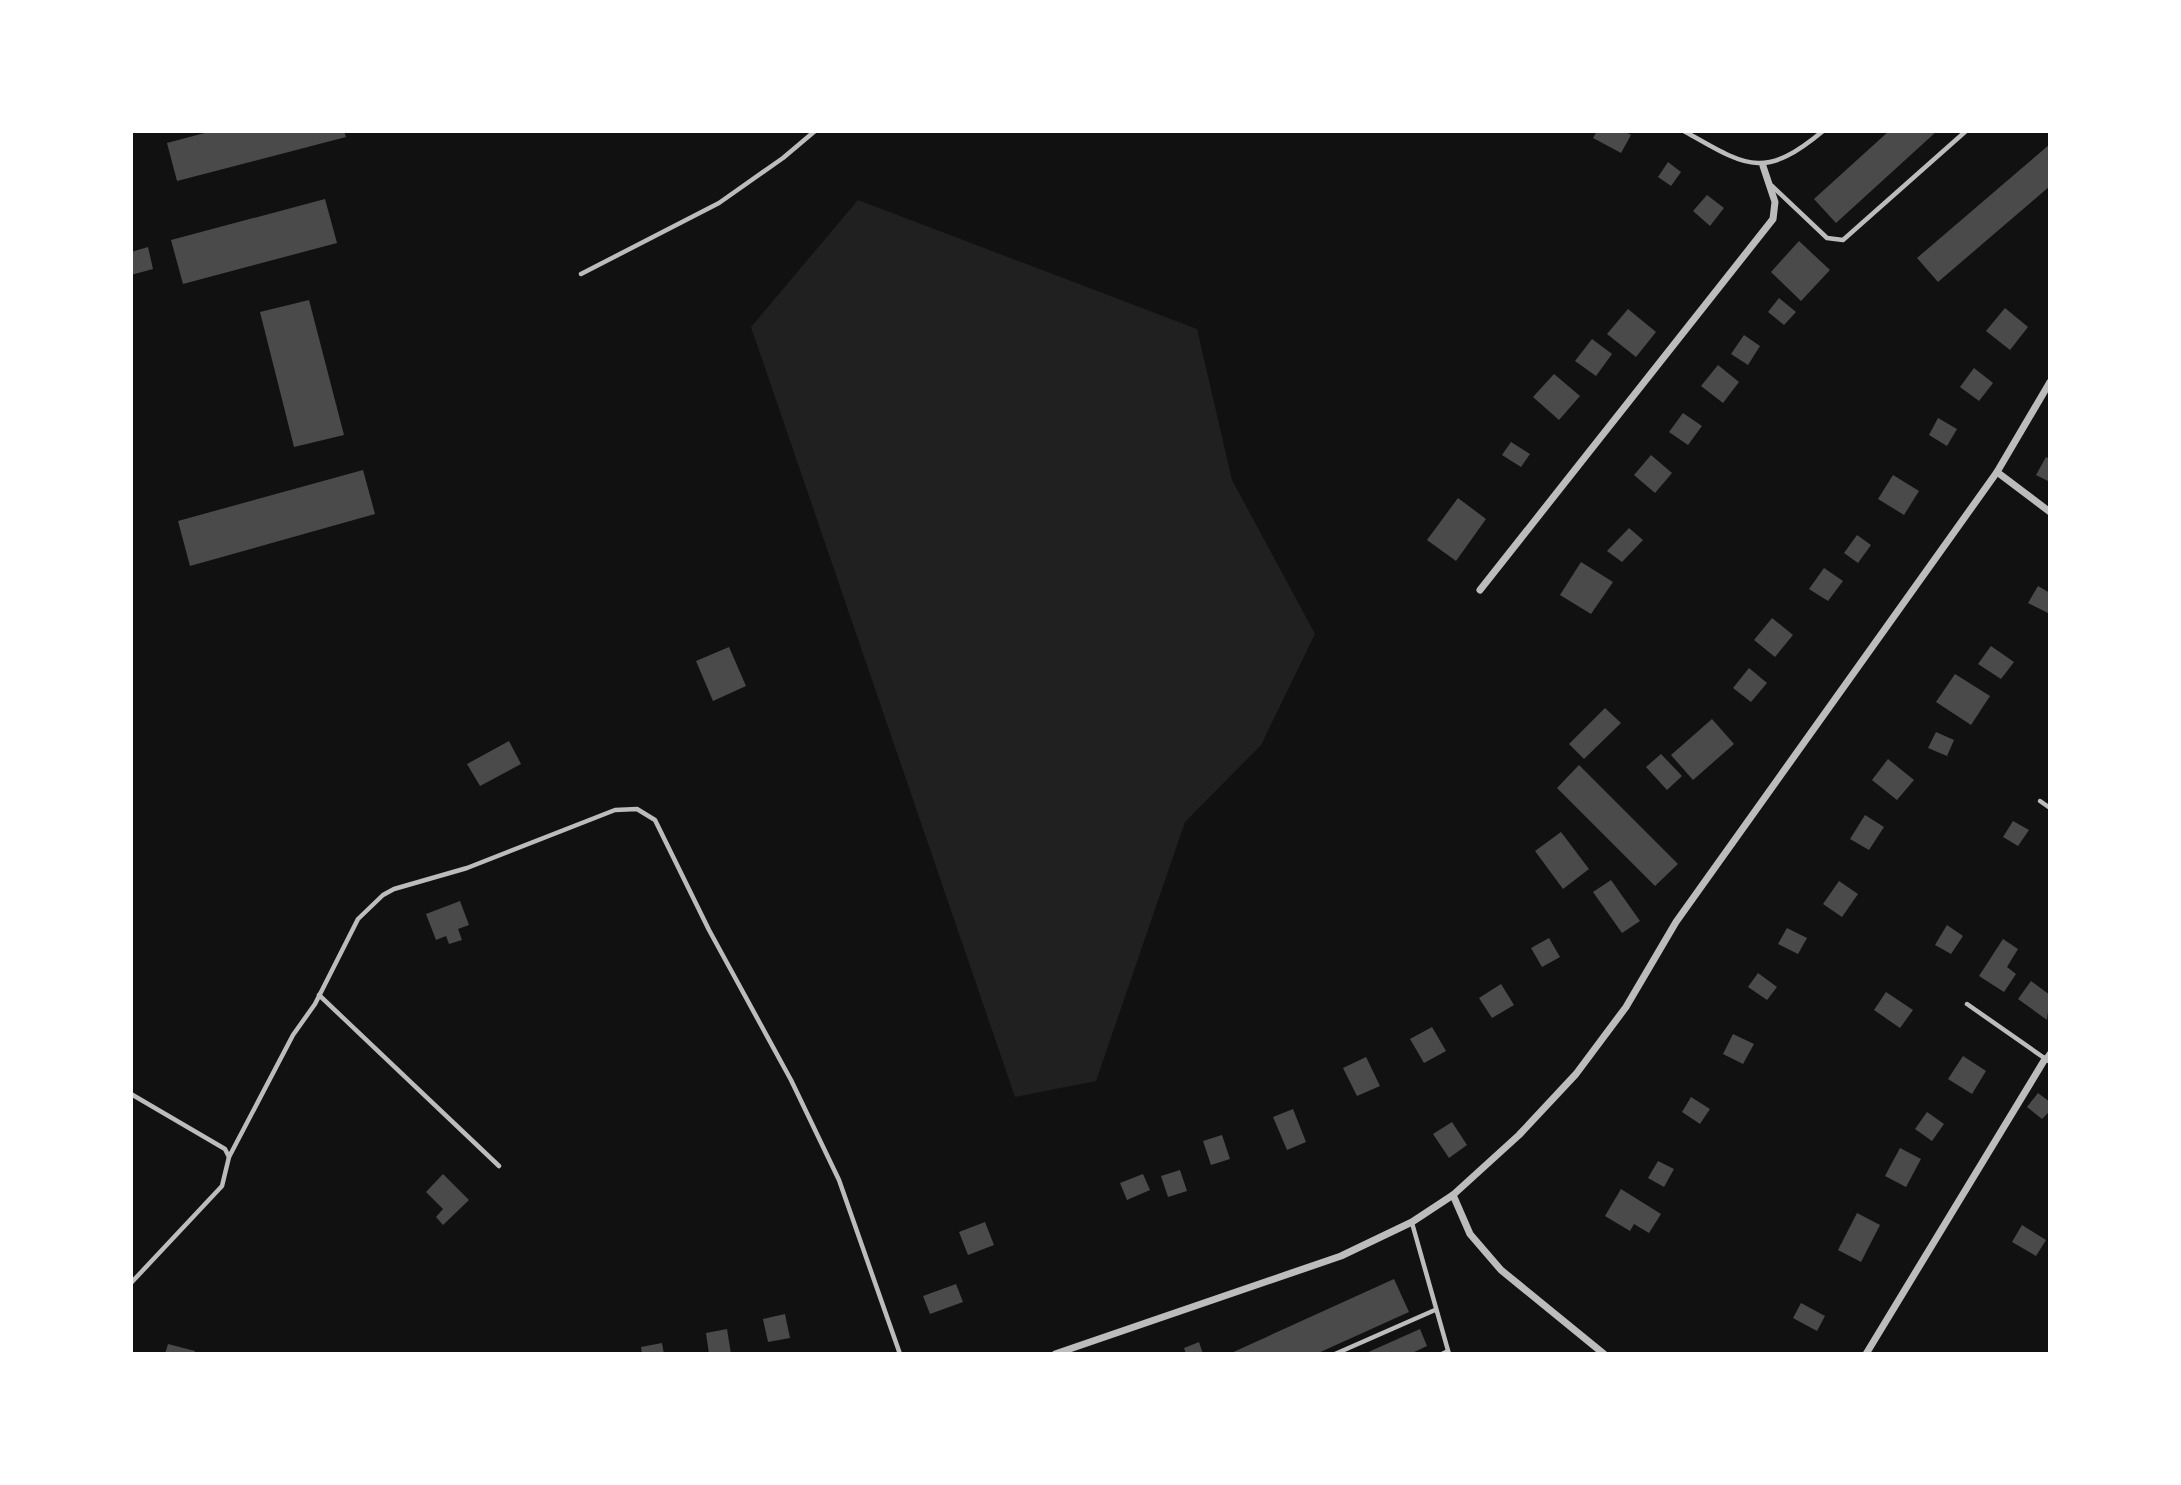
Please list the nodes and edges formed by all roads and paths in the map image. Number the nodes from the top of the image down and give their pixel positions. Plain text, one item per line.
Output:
1 (815, 131) edge
2 (1684, 131) edge
3 (1823, 131) edge
4 (1966, 131) edge
5 (1763, 166) junction
6 (1772, 186) junction
7 (581, 274) dead end
8 (2050, 382) edge
9 (1997, 472) junction
10 (2050, 512) edge
11 (1480, 590) dead end
12 (2040, 801) dead end
13 (2050, 808) edge
14 (319, 995) junction
15 (1967, 1004) dead end
16 (2048, 1058) edge
17 (131, 1094) edge
18 (229, 1157) junction
19 (499, 1166) dead end
20 (1453, 1195) junction
21 (1412, 1222) junction
22 (131, 1283) edge
23 (1435, 1310) junction
24 (1448, 1352) edge
25 (900, 1354) edge
26 (1055, 1354) edge
27 (1335, 1354) edge
28 (1441, 1354) edge
29 (1604, 1354) edge
30 (1866, 1354) edge

1 - 7 lane
2 - 5 lane
3 - 5 lane
4 - 6 lane
5 - 6 street
6 - 11 street
8 - 9 street
9 - 10 street
9 - 20 street
12 - 13 lane
14 - 18 lane
14 - 19 lane
14 - 25 lane
15 - 16 lane
16 - 30 street
17 - 18 lane
18 - 22 lane
20 - 21 street
20 - 29 street
21 - 23 lane
21 - 26 street
23 - 24 lane
23 - 27 lane
24 - 28 lane

